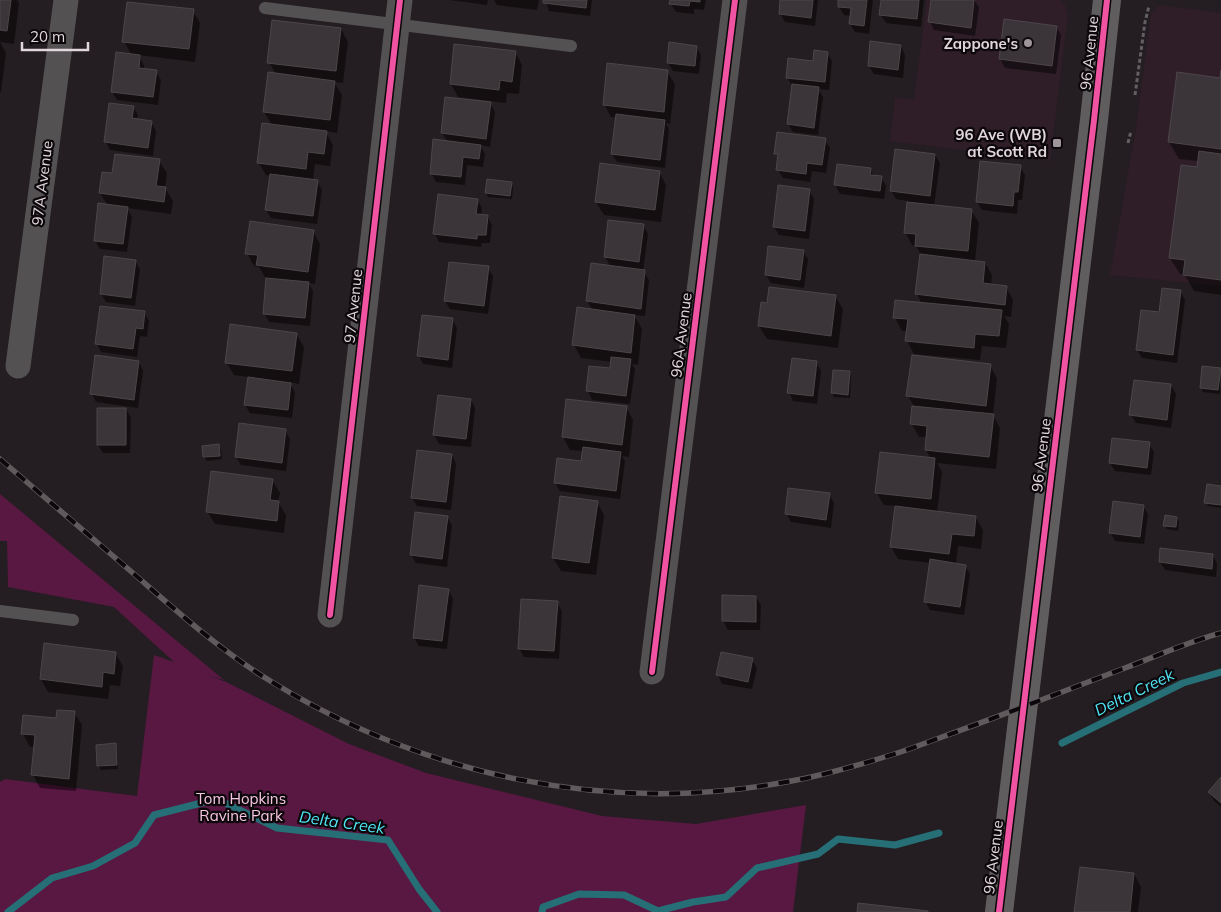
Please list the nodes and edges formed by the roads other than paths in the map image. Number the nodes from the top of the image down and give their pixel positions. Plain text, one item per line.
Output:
1 (66, 0) edge
2 (400, 0) edge
3 (735, 0) edge
4 (1107, 0) edge
5 (265, 8) dead end
6 (397, 24) junction
7 (571, 46) dead end
8 (18, 366) dead end
9 (0, 611) edge
10 (330, 615) dead end
11 (73, 620) dead end
12 (652, 672) dead end
13 (999, 912) edge

1 - 8 street, 97A Avenue
2 - 6 street, 97 Avenue
3 - 12 street, 96A Avenue
4 - 13 street, 96 Avenue
5 - 6 lane
6 - 7 lane
6 - 10 street, 97 Avenue
9 - 11 lane

